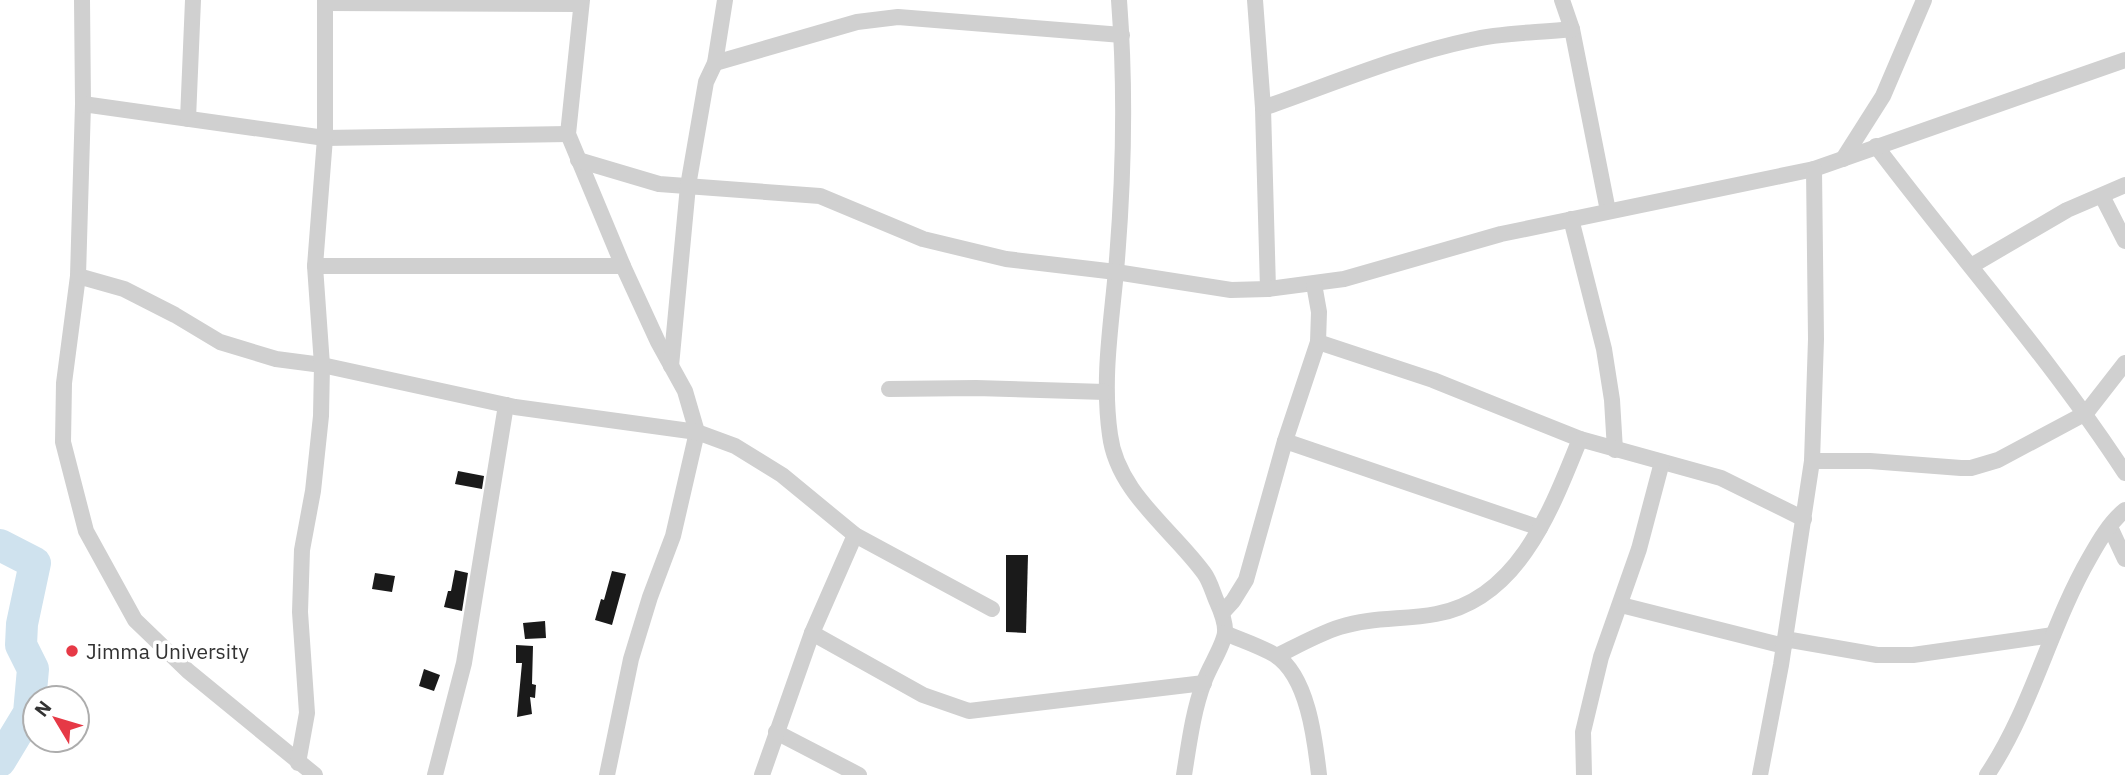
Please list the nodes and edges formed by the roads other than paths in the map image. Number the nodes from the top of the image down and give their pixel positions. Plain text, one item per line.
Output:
1 (82, 0) edge
2 (193, 0) edge
3 (725, 0) edge
4 (1119, 0) edge
5 (1255, 0) edge
6 (1563, 0) edge
7 (1924, 0) edge
8 (325, 1) edge
9 (582, 2) edge
10 (1572, 29) junction
11 (1122, 34) junction
12 (2125, 60) edge
13 (715, 62) junction
14 (83, 103) junction
15 (1263, 108) junction
16 (188, 119) junction
17 (568, 134) junction
18 (325, 138) junction
19 (1877, 146) junction
20 (1843, 159) junction
21 (578, 160) junction
22 (1814, 169) junction
23 (2125, 185) edge
24 (688, 187) junction
25 (2102, 195) junction
26 (1608, 211) junction
27 (1571, 219) junction
28 (2125, 241) edge
29 (315, 266) junction
30 (623, 266) junction
31 (1971, 267) junction
32 (1116, 272) junction
33 (78, 276) junction
34 (1314, 284) junction
35 (1268, 289) junction
36 (1318, 342) junction
37 (2125, 363) edge
38 (322, 365) junction
39 (671, 366) junction
40 (889, 389) dead end
41 (1105, 392) junction
42 (506, 405) junction
43 (2086, 413) junction
44 (697, 432) junction
45 (1580, 439) junction
46 (1285, 441) junction
47 (1615, 450) junction
48 (1812, 461) junction
49 (1662, 462) junction
50 (2125, 473) edge
51 (2125, 510) edge
52 (1804, 519) junction
53 (2110, 527) junction
54 (1540, 528) junction
55 (855, 535) junction
56 (2125, 559) edge
57 (1621, 605) junction
58 (992, 609) dead end
59 (1222, 613) junction
60 (812, 633) junction
61 (1225, 633) junction
62 (2053, 635) junction
63 (1784, 643) junction
64 (1276, 656) junction
65 (1204, 683) junction
66 (776, 732) junction
67 (298, 763) junction
68 (315, 775) edge
69 (435, 775) edge
70 (607, 775) edge
71 (762, 775) edge
72 (859, 775) edge
73 (1184, 775) edge
74 (1319, 775) edge
75 (1584, 775) edge
76 (1760, 775) edge
77 (1987, 775) edge

1 - 14 street
2 - 16 street
3 - 13 street
4 - 11 street
5 - 15 street
6 - 10 street
7 - 20 street
8 - 9 street
8 - 18 street
9 - 17 street
10 - 15 street
10 - 26 street
11 - 13 street
11 - 32 street
12 - 19 street
13 - 24 street
14 - 16 street
14 - 33 street
15 - 35 street
16 - 18 street
17 - 18 street
17 - 21 street
18 - 29 street
19 - 20 street
19 - 31 street
20 - 22 street
21 - 24 street
21 - 30 street
22 - 26 street
22 - 48 street
23 - 25 street
24 - 32 street
24 - 39 street
25 - 28 street
25 - 31 street
26 - 27 street
27 - 34 street
27 - 47 street
29 - 30 street
29 - 38 street
30 - 39 street
31 - 43 street
32 - 35 street
32 - 41 street
33 - 38 street
33 - 67 street
34 - 35 street
34 - 36 street
36 - 45 street
36 - 46 street
37 - 43 street
38 - 42 street
38 - 67 street
39 - 44 street
40 - 41 street
41 - 59 street
42 - 44 street
42 - 69 street
43 - 48 street
43 - 50 street
44 - 55 street
44 - 70 street
45 - 47 street
45 - 54 street
46 - 54 street
46 - 59 street
47 - 49 street
48 - 52 street
49 - 52 street
49 - 57 street
51 - 53 street
52 - 63 street
53 - 56 street
53 - 62 street
54 - 64 street
55 - 58 street
55 - 60 street
57 - 63 street
57 - 75 street
59 - 61 street
60 - 65 street
60 - 66 street
61 - 64 street
61 - 65 street
62 - 63 street
62 - 77 street
63 - 76 street
64 - 74 street
65 - 73 street
66 - 71 street
66 - 72 street
67 - 68 street

